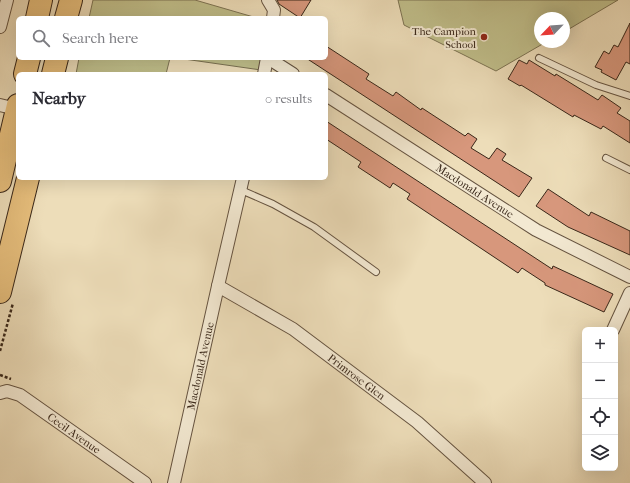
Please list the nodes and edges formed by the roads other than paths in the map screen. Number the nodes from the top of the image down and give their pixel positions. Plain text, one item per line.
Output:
1 (7, 0) edge
2 (41, 0) edge
3 (70, 0) edge
4 (268, 0) edge
5 (37, 16) edge
6 (66, 16) edge
7 (273, 16) edge
8 (0, 27) edge
9 (539, 58) dead end
10 (28, 60) edge
11 (56, 60) edge
12 (268, 60) edge
13 (271, 60) edge
14 (25, 72) edge
15 (54, 72) edge
16 (264, 72) edge
17 (290, 72) edge
18 (328, 96) edge
19 (630, 96) edge
20 (12, 106) edge
21 (606, 158) dead end
22 (630, 170) edge
23 (28, 180) edge
24 (0, 181) edge
25 (242, 184) edge
26 (376, 272) dead end
27 (630, 277) edge
28 (218, 286) junction
29 (0, 292) edge
30 (630, 293) edge
31 (614, 327) edge
32 (0, 393) edge
33 (145, 483) edge
34 (174, 483) edge
35 (485, 483) edge

1 - 8 street
2 - 5 highway
3 - 6 highway
4 - 7 street
9 - 19 lane
10 - 14 highway
11 - 15 highway
12 - 16 street
13 - 17 street
18 - 27 street, Macdonald Avenue
20 - 24 highway
21 - 22 lane
23 - 29 highway
25 - 26 lane
25 - 28 street, Macdonald Avenue
28 - 34 street, Macdonald Avenue
28 - 35 street, Primrose Glen
30 - 31 street
32 - 33 street, Cecil Avenue

